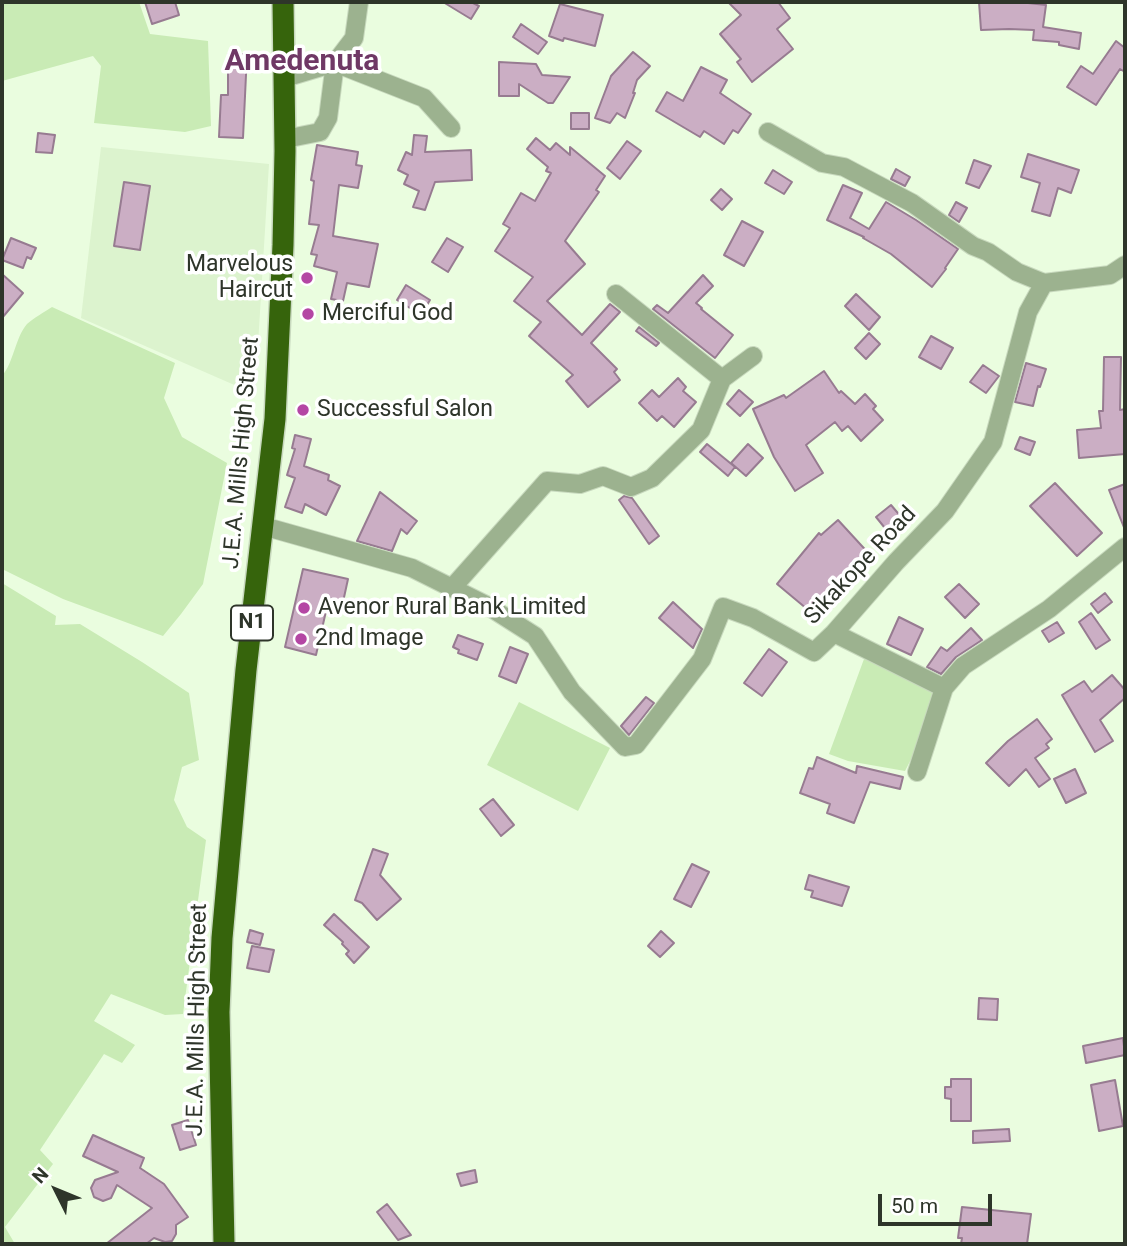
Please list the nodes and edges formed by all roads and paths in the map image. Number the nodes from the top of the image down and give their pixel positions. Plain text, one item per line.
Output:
1 (283, 2) edge
2 (359, 2) edge
3 (335, 63) junction
4 (285, 78) junction
5 (451, 128) dead end
6 (768, 132) dead end
7 (285, 139) junction
8 (1125, 265) edge
9 (1044, 284) junction
10 (616, 294) dead end
11 (753, 356) dead end
12 (722, 379) junction
13 (263, 526) junction
14 (1125, 547) edge
15 (452, 588) junction
16 (834, 633) junction
17 (944, 688) junction
18 (918, 772) dead end
19 (223, 1244) edge

1 - 4 highway, J.E.A. Mills High Street / N1
2 - 3 street
3 - 4 street
3 - 5 street
3 - 7 street
4 - 7 highway, J.E.A. Mills High Street / N1
6 - 9 street
7 - 13 highway, J.E.A. Mills High Street / N1
8 - 9 street
9 - 16 street, Sikakope Road
10 - 12 street
11 - 12 street
12 - 15 street
13 - 15 street, Sikakope Road
13 - 19 highway, J.E.A. Mills High Street / N1
14 - 17 street
15 - 16 street, Sikakope Road
16 - 17 street
17 - 18 street

